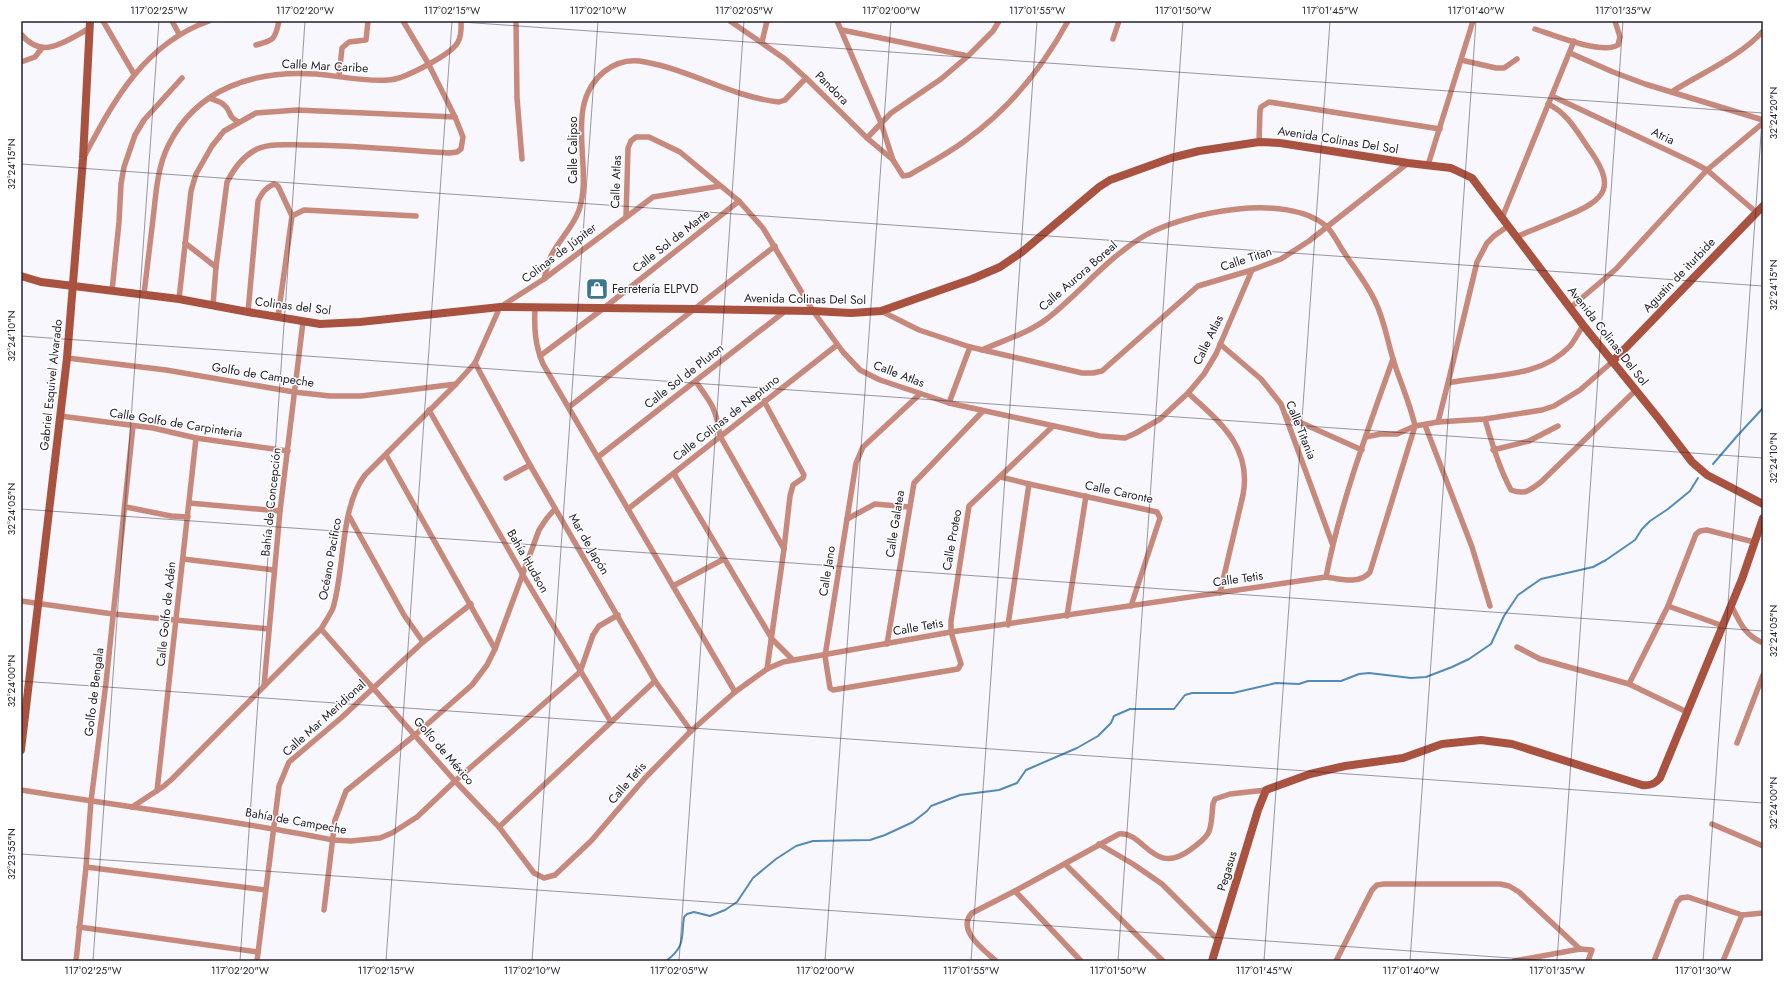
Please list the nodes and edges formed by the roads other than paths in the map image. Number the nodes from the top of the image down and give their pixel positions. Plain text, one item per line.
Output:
1 (103, 21) edge
2 (172, 21) edge
3 (209, 21) edge
4 (279, 21) edge
5 (368, 21) edge
6 (402, 21) edge
7 (461, 21) edge
8 (516, 21) edge
9 (730, 21) edge
10 (767, 21) edge
11 (837, 21) edge
12 (999, 21) edge
13 (1068, 21) edge
14 (1120, 21) edge
15 (1473, 21) edge
16 (1615, 21) edge
17 (90, 25) edge
18 (1535, 29) dead end
19 (842, 30) junction
20 (1763, 31) edge
21 (21, 34) edge
22 (179, 34) junction
23 (1113, 39) dead end
24 (1574, 41) junction
25 (762, 42) junction
26 (256, 45) dead end
27 (42, 48) junction
28 (1570, 53) junction
29 (968, 56) junction
30 (1517, 59) dead end
31 (1461, 60) junction
32 (21, 62) edge
33 (428, 63) junction
34 (134, 74) junction
35 (339, 76) junction
36 (182, 78) dead end
37 (806, 78) junction
38 (1672, 91) junction
39 (1552, 96) junction
40 (209, 98) junction
41 (1548, 104) junction
42 (455, 117) junction
43 (1763, 120) edge
44 (239, 122) junction
45 (881, 123) junction
46 (1763, 123) edge
47 (1440, 129) junction
48 (867, 138) junction
49 (1259, 142) junction
50 (83, 159) junction
51 (522, 159) dead end
52 (893, 160) junction
53 (1408, 163) junction
54 (1428, 165) junction
55 (1707, 170) junction
56 (720, 186) junction
57 (739, 201) junction
58 (1763, 206) edge
59 (1756, 212) junction
60 (292, 216) junction
61 (416, 216) dead end
62 (626, 217) junction
63 (1502, 218) junction
64 (1327, 226) junction
65 (1508, 226) junction
66 (1516, 237) junction
67 (185, 243) junction
68 (775, 246) junction
69 (216, 267) junction
70 (1252, 270) junction
71 (21, 276) edge
72 (544, 279) junction
73 (73, 287) junction
74 (112, 291) junction
75 (144, 294) junction
76 (179, 299) junction
77 (214, 305) junction
78 (500, 307) junction
79 (535, 308) junction
80 (604, 308) junction
81 (1570, 308) junction
82 (694, 309) junction
83 (813, 311) junction
84 (881, 311) junction
85 (248, 312) junction
86 (784, 312) junction
87 (278, 317) junction
88 (302, 322) junction
89 (1583, 325) junction
90 (1220, 344) junction
91 (838, 345) junction
92 (970, 347) junction
93 (982, 350) junction
94 (540, 356) junction
95 (67, 358) junction
96 (1393, 359) junction
97 (1612, 362) junction
98 (475, 363) junction
99 (696, 382) junction
100 (1451, 383) junction
101 (456, 384) junction
102 (1636, 390) junction
103 (294, 392) junction
104 (1188, 393) junction
105 (920, 394) junction
106 (764, 401) junction
107 (949, 403) junction
108 (569, 407) junction
109 (429, 410) junction
110 (983, 411) junction
111 (60, 416) junction
112 (1286, 416) junction
113 (1485, 419) junction
114 (1438, 422) junction
115 (1425, 425) junction
116 (133, 426) junction
117 (1415, 426) junction
118 (1558, 426) dead end
119 (1052, 427) junction
120 (720, 436) junction
121 (1366, 437) junction
122 (196, 438) junction
123 (1362, 450) junction
124 (1493, 450) junction
125 (288, 451) junction
126 (386, 455) junction
127 (598, 457) junction
128 (530, 465) junction
129 (674, 474) junction
130 (1001, 477) junction
131 (506, 478) dead end
132 (1029, 484) junction
133 (1086, 496) junction
134 (189, 503) junction
135 (1763, 504) edge
136 (126, 507) junction
137 (909, 507) junction
138 (555, 509) junction
139 (628, 509) junction
140 (280, 511) junction
141 (349, 516) junction
142 (188, 517) junction
143 (1763, 518) edge
144 (847, 520) junction
145 (1754, 542) junction
146 (1332, 543) junction
147 (784, 549) junction
148 (183, 559) junction
149 (724, 559) junction
150 (274, 570) junction
151 (523, 575) junction
152 (1326, 577) junction
153 (673, 586) junction
154 (1220, 593) junction
155 (21, 601) edge
156 (38, 602) junction
157 (471, 604) junction
158 (1731, 605) junction
159 (1131, 606) junction
160 (1490, 606) dead end
161 (1668, 606) junction
162 (113, 614) junction
163 (618, 615) junction
164 (1067, 616) junction
165 (176, 620) junction
166 (1008, 625) junction
167 (1723, 626) junction
168 (269, 629) junction
169 (321, 629) junction
170 (951, 632) junction
171 (772, 638) junction
172 (423, 642) junction
173 (1763, 643) edge
174 (887, 644) junction
175 (1518, 647) dead end
176 (495, 649) junction
177 (825, 656) junction
178 (793, 660) junction
179 (767, 669) junction
180 (580, 672) junction
181 (1763, 676) edge
182 (655, 681) junction
183 (1629, 684) junction
184 (264, 686) junction
185 (374, 688) junction
186 (831, 690) joint
187 (735, 692) junction
188 (1687, 712) junction
189 (611, 722) junction
190 (691, 731) junction
191 (415, 735) junction
192 (1737, 743) dead end
193 (21, 750) edge
194 (454, 781) junction
195 (21, 790) edge
196 (1266, 790) junction
197 (157, 791) junction
198 (91, 802) junction
199 (132, 807) junction
200 (1712, 824) dead end
201 (499, 827) junction
202 (273, 829) junction
203 (333, 840) junction
204 (1099, 844) junction
205 (1763, 846) edge
206 (1065, 864) junction
207 (86, 867) junction
208 (555, 875) joint
209 (265, 890) junction
210 (1015, 892) junction
211 (324, 910) dead end
212 (1763, 913) edge
213 (1742, 915) junction
214 (79, 927) junction
215 (1218, 941) junction
216 (1580, 949) junction
217 (258, 952) junction
218 (76, 961) edge
219 (257, 961) edge
220 (996, 961) edge
221 (1081, 961) edge
222 (1163, 961) edge
223 (1212, 961) edge
224 (1336, 961) edge
225 (1514, 961) edge
226 (1588, 961) edge
227 (1654, 961) edge
228 (1722, 961) edge

1 - 34 street
2 - 22 street
3 - 22 street
4 - 26 street
5 - 35 street
6 - 33 street
7 - 33 street, Calle Mar Caribe
8 - 51 street
9 - 25 street, Pandora
10 - 25 street
11 - 19 street
12 - 29 street
13 - 52 street, Pandora
14 - 23 street
15 - 31 street
16 - 24 street
17 - 27 street
17 - 50 street, Gabriel Esquivel Alvarado
18 - 24 street
19 - 29 street
19 - 45 street
20 - 38 street
21 - 27 street
22 - 34 street
24 - 28 street
25 - 37 street, Pandora
27 - 32 street
28 - 38 street
28 - 39 street
29 - 45 street
30 - 31 street
31 - 47 street
33 - 35 street, Calle Mar Caribe
33 - 42 street
34 - 50 street
35 - 40 street, Calle Mar Caribe
36 - 74 street
37 - 48 street, Pandora
37 - 72 street, Calle Calipso
38 - 43 street
39 - 41 street
39 - 55 street, Atria
40 - 44 street
40 - 75 street, Calle Mar Caribe
41 - 63 street
41 - 66 street
42 - 44 street
42 - 69 street
44 - 67 street
45 - 48 street
45 - 52 street
46 - 55 street
47 - 49 street
47 - 54 street
48 - 52 street, Pandora
49 - 53 street, Avenida Colinas Del Sol
49 - 84 street, Avenida Colinas Del Sol
50 - 73 street, Gabriel Esquivel Alvarado
53 - 54 street, Avenida Colinas Del Sol
53 - 64 street, Calle Titan
54 - 63 street, Avenida Colinas Del Sol
55 - 59 street, Atria
55 - 81 street
56 - 57 street, Calle Atlas
56 - 62 street, Colinas de Júpiter
56 - 62 street, Calle Atlas
57 - 68 street, Calle Atlas
57 - 80 street, Calle Sol de Marte
58 - 59 street, Agustin de iturbide
59 - 97 street, Agustin de iturbide
60 - 61 street
60 - 85 street
60 - 87 street
62 - 72 street, Colinas de Júpiter
63 - 65 street, Avenida Colinas Del Sol
64 - 70 street, Calle Titan
64 - 93 street, Calle Aurora Boreal
64 - 96 street
65 - 66 street, Avenida Colinas Del Sol
65 - 100 street
66 - 81 street, Avenida Colinas Del Sol
67 - 69 street
67 - 76 street
68 - 82 street
68 - 83 street, Calle Atlas
69 - 77 street
70 - 90 street, Calle Atlas
70 - 93 street, Calle Titan
71 - 73 street, Colinas del Sol
72 - 78 street, Colinas de Júpiter
73 - 74 street, Colinas del Sol
73 - 95 street, Gabriel Esquivel Alvarado
74 - 75 street, Colinas del Sol
75 - 76 street, Colinas del Sol
76 - 77 street, Colinas del Sol
77 - 85 street, Colinas del Sol
78 - 79 street, Colinas del Sol
78 - 88 street, Colinas del Sol
78 - 98 street, Océano Pacifico
79 - 80 street, Avenida Colinas Del Sol
79 - 94 street
80 - 82 street, Avenida Colinas Del Sol
80 - 94 street, Calle Sol de Marte
81 - 89 street, Avenida Colinas Del Sol
82 - 86 street, Avenida Colinas Del Sol
82 - 108 street
83 - 84 street, Avenida Colinas Del Sol
83 - 86 street, Avenida Colinas Del Sol
83 - 91 street, Calle Atlas
84 - 92 street
85 - 87 street, Colinas del Sol
86 - 99 street, Calle Sol de Pluton
87 - 88 street, Colinas del Sol
88 - 103 street, Bahía de Concepción
89 - 97 street, Avenida Colinas Del Sol
89 - 100 street
90 - 104 street, Calle Atlas
90 - 112 street, Calle Titania
91 - 105 street, Calle Atlas
91 - 106 street, Calle Colinas de Neptuno
92 - 93 street
92 - 107 street
94 - 108 street
95 - 103 street, Golfo de Campeche
95 - 111 street, Gabriel Esquivel Alvarado
96 - 117 street
96 - 121 street
97 - 102 street, Avenida Colinas Del Sol
97 - 113 street
98 - 101 street, Océano Pacifico
98 - 128 street, Mar de Japón
99 - 120 street
99 - 127 street, Calle Sol de Pluton
100 - 114 street
101 - 103 street, Golfo de Campeche
101 - 109 street, Océano Pacifico
102 - 124 street
102 - 135 street, Avenida Colinas Del Sol
103 - 125 street, Bahía de Concepción
104 - 119 street, Calle Atlas
104 - 154 street
105 - 107 street, Calle Atlas
105 - 144 street, Calle Jano
106 - 120 street, Calle Colinas de Neptuno
106 - 147 street
107 - 110 street, Calle Atlas
108 - 127 street
109 - 126 street, Océano Pacifico
109 - 151 street, Bahía Hudson
110 - 119 street, Calle Atlas
110 - 137 street, Calle Galatea
111 - 116 street, Calle Golfo de Carpinteria
111 - 156 street, Gabriel Esquivel Alvarado
112 - 123 street
112 - 146 street, Calle Titania
113 - 114 street
113 - 124 street
114 - 115 street
115 - 117 street
115 - 160 street
116 - 122 street, Calle Golfo de Carpinteria
116 - 136 street, Golfo de Bengala
117 - 121 street
117 - 152 street, Calle Tetis
118 - 124 street
119 - 130 street, Calle Proteo
120 - 129 street, Calle Colinas de Neptuno
120 - 147 street
121 - 123 street
122 - 125 street, Calle Golfo de Carpinteria
122 - 134 street, Calle Golfo de Adén
123 - 146 street
125 - 140 street, Bahía de Concepción
126 - 141 street, Océano Pacifico
126 - 157 street
127 - 139 street
128 - 131 street
128 - 138 street, Mar de Japón
129 - 139 street, Calle Colinas de Neptuno
129 - 149 street
130 - 132 street, Calle Caronte
130 - 170 street, Calle Proteo
132 - 133 street, Calle Caronte
132 - 166 street
133 - 159 street, Calle Caronte
133 - 164 street
134 - 140 street
134 - 142 street, Calle Golfo de Adén
136 - 142 street
136 - 162 street, Golfo de Bengala
137 - 144 street
137 - 174 street, Calle Galatea
138 - 151 street
138 - 163 street, Mar de Japón
139 - 153 street
140 - 150 street, Bahía de Concepción
141 - 169 street, Océano Pacifico
141 - 172 street
142 - 148 street, Calle Golfo de Adén
143 - 145 street
144 - 177 street, Calle Jano
145 - 158 street
145 - 161 street
146 - 152 street
147 - 171 street
148 - 150 street
148 - 165 street, Calle Golfo de Adén
149 - 153 street
149 - 171 street
150 - 168 street, Bahía de Concepción
151 - 176 street
151 - 180 street, Bahía Hudson
152 - 154 street, Calle Tetis
153 - 187 street
154 - 159 street, Calle Tetis
155 - 156 street
156 - 162 street
156 - 193 street, Gabriel Esquivel Alvarado
157 - 172 street, Calle Mar Meridional
157 - 176 street
158 - 167 street
158 - 173 street
159 - 164 street, Calle Tetis
161 - 167 street
161 - 183 street
162 - 165 street
162 - 198 street, Golfo de Bengala
163 - 180 street
163 - 182 street, Mar de Japón
164 - 166 street, Calle Tetis
165 - 168 street
165 - 197 street, Calle Golfo de Adén
166 - 170 street, Calle Tetis
167 - 188 street
168 - 184 street, Bahía de Concepción
169 - 184 street, Océano Pacifico
169 - 185 street, Golfo de México
170 - 174 street, Calle Tetis
170 - 186 street, Calle Proteo
171 - 178 street
171 - 179 street
172 - 185 street, Calle Mar Meridional
174 - 177 street, Calle Tetis
175 - 183 street
176 - 191 street
177 - 178 street, Calle Tetis
177 - 186 street, Calle Jano
178 - 179 street, Calle Tetis
179 - 187 street, Calle Tetis
180 - 189 street, Bahía Hudson
180 - 194 street, Bahía de Campeche
181 - 192 street
182 - 189 street
182 - 190 street, Mar de Japón
183 - 188 street
184 - 197 street, Océano Pacifico
185 - 191 street, Golfo de México
185 - 202 street, Calle Mar Meridional
187 - 190 street, Calle Tetis
188 - 196 street
189 - 201 street
190 - 208 street, Calle Tetis
191 - 194 street, Golfo de México
191 - 203 street
194 - 201 street, Golfo de México
194 - 203 street, Bahía de Campeche
195 - 198 street, Bahía de Campeche
196 - 204 street
196 - 215 street, Pegasus
197 - 199 street, Océano Pacifico
198 - 199 street, Bahía de Campeche
198 - 207 street, Golfo de Bengala
199 - 202 street, Bahía de Campeche
200 - 205 street
201 - 208 street, Golfo de México
202 - 203 street, Bahía de Campeche
202 - 209 street, Calle Mar Meridional
203 - 211 street
204 - 206 street
204 - 215 street
206 - 210 street
206 - 222 street
207 - 209 street
207 - 214 street, Golfo de Bengala
209 - 217 street, Calle Mar Meridional
210 - 220 street
210 - 221 street
212 - 213 street
213 - 227 street
213 - 228 street
214 - 217 street
214 - 218 street, Golfo de Bengala
215 - 223 street, Pegasus
216 - 224 street
216 - 225 street
216 - 226 street
217 - 219 street, Calle Mar Meridional

